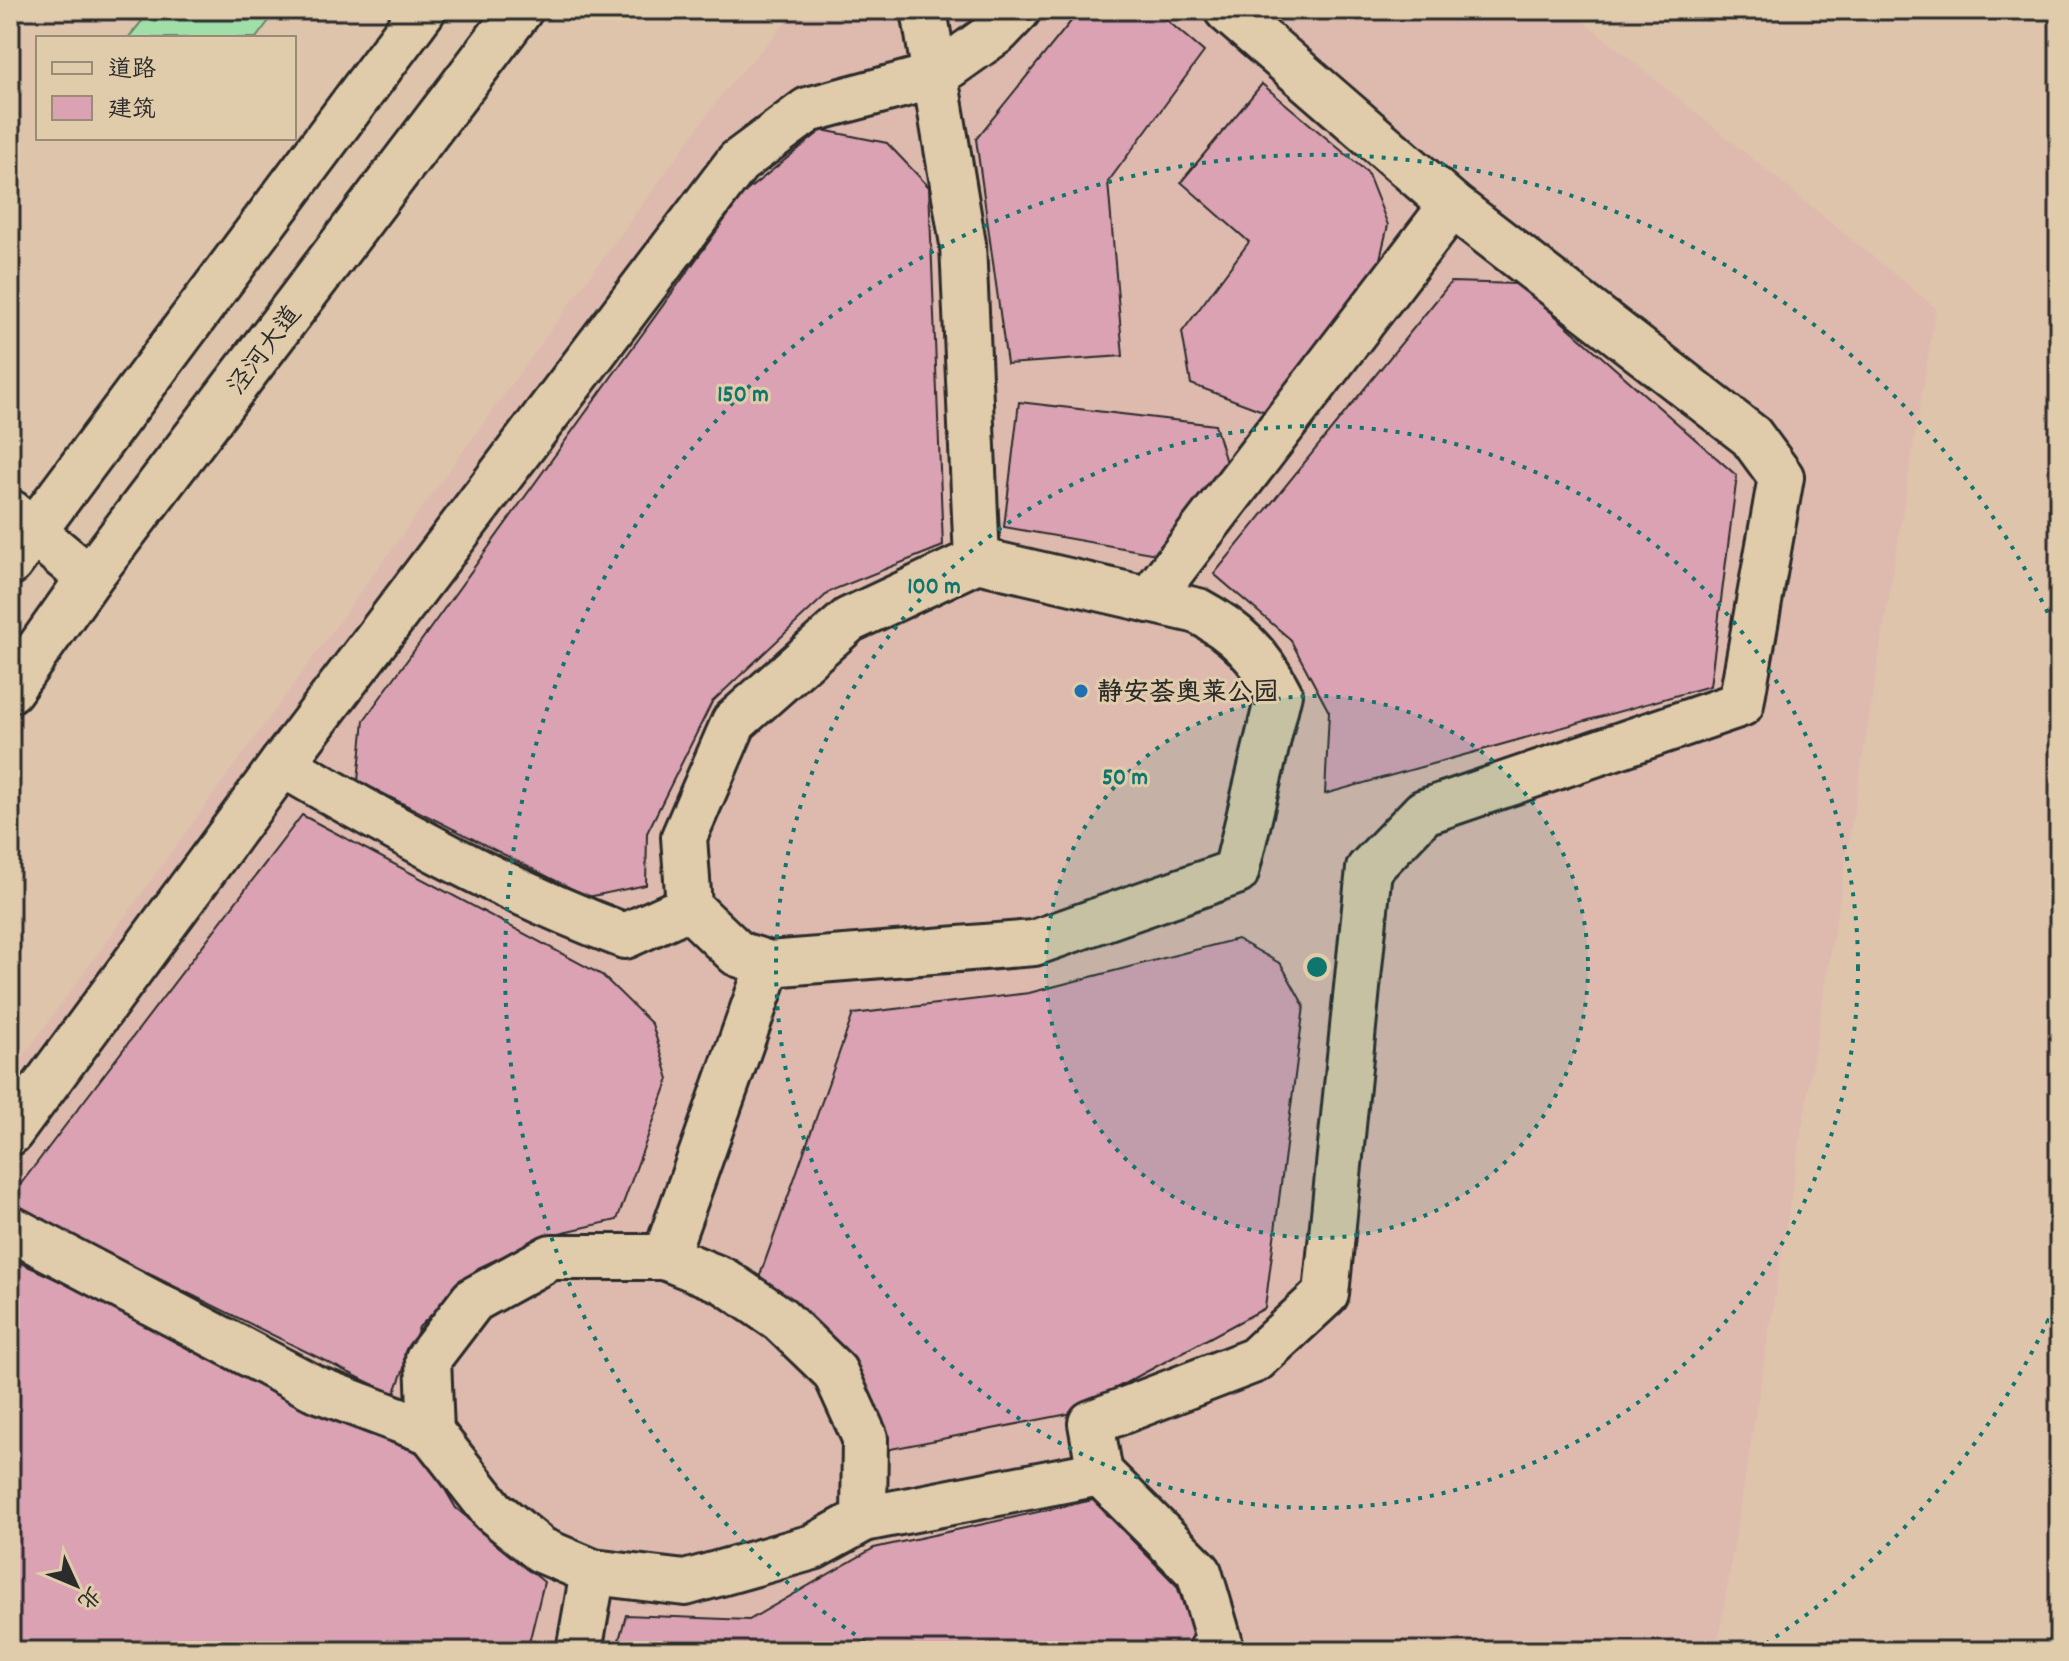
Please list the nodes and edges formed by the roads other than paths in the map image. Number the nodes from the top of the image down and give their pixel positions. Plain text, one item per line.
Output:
1 (423, 10) edge
2 (520, 10) edge
3 (924, 10) edge
4 (1018, 10) edge
5 (1227, 10) edge
6 (935, 76) junction
7 (1452, 205) junction
8 (18, 535) edge
9 (977, 560) junction
10 (89, 578) junction
11 (1149, 600) junction
12 (10, 690) edge
13 (282, 764) junction
14 (689, 907) junction
15 (769, 964) junction
16 (10, 1133) edge
17 (10, 1228) edge
18 (665, 1257) junction
19 (431, 1432) junction
20 (1100, 1473) junction
21 (864, 1519) junction
22 (593, 1572) junction
23 (579, 1651) edge
24 (1211, 1651) edge

1 - 8 street
2 - 10 street, 泾河大道
3 - 6 street
4 - 6 street
5 - 7 street
6 - 9 street
6 - 13 street
7 - 11 street
7 - 20 street
8 - 10 street
9 - 11 street
9 - 14 street
10 - 12 street, 泾河大道
11 - 15 street
13 - 14 street
13 - 16 street
14 - 15 street
15 - 18 street
17 - 19 street
18 - 19 street
18 - 21 street
19 - 22 street
20 - 21 street
20 - 24 street
21 - 22 street
22 - 23 street

